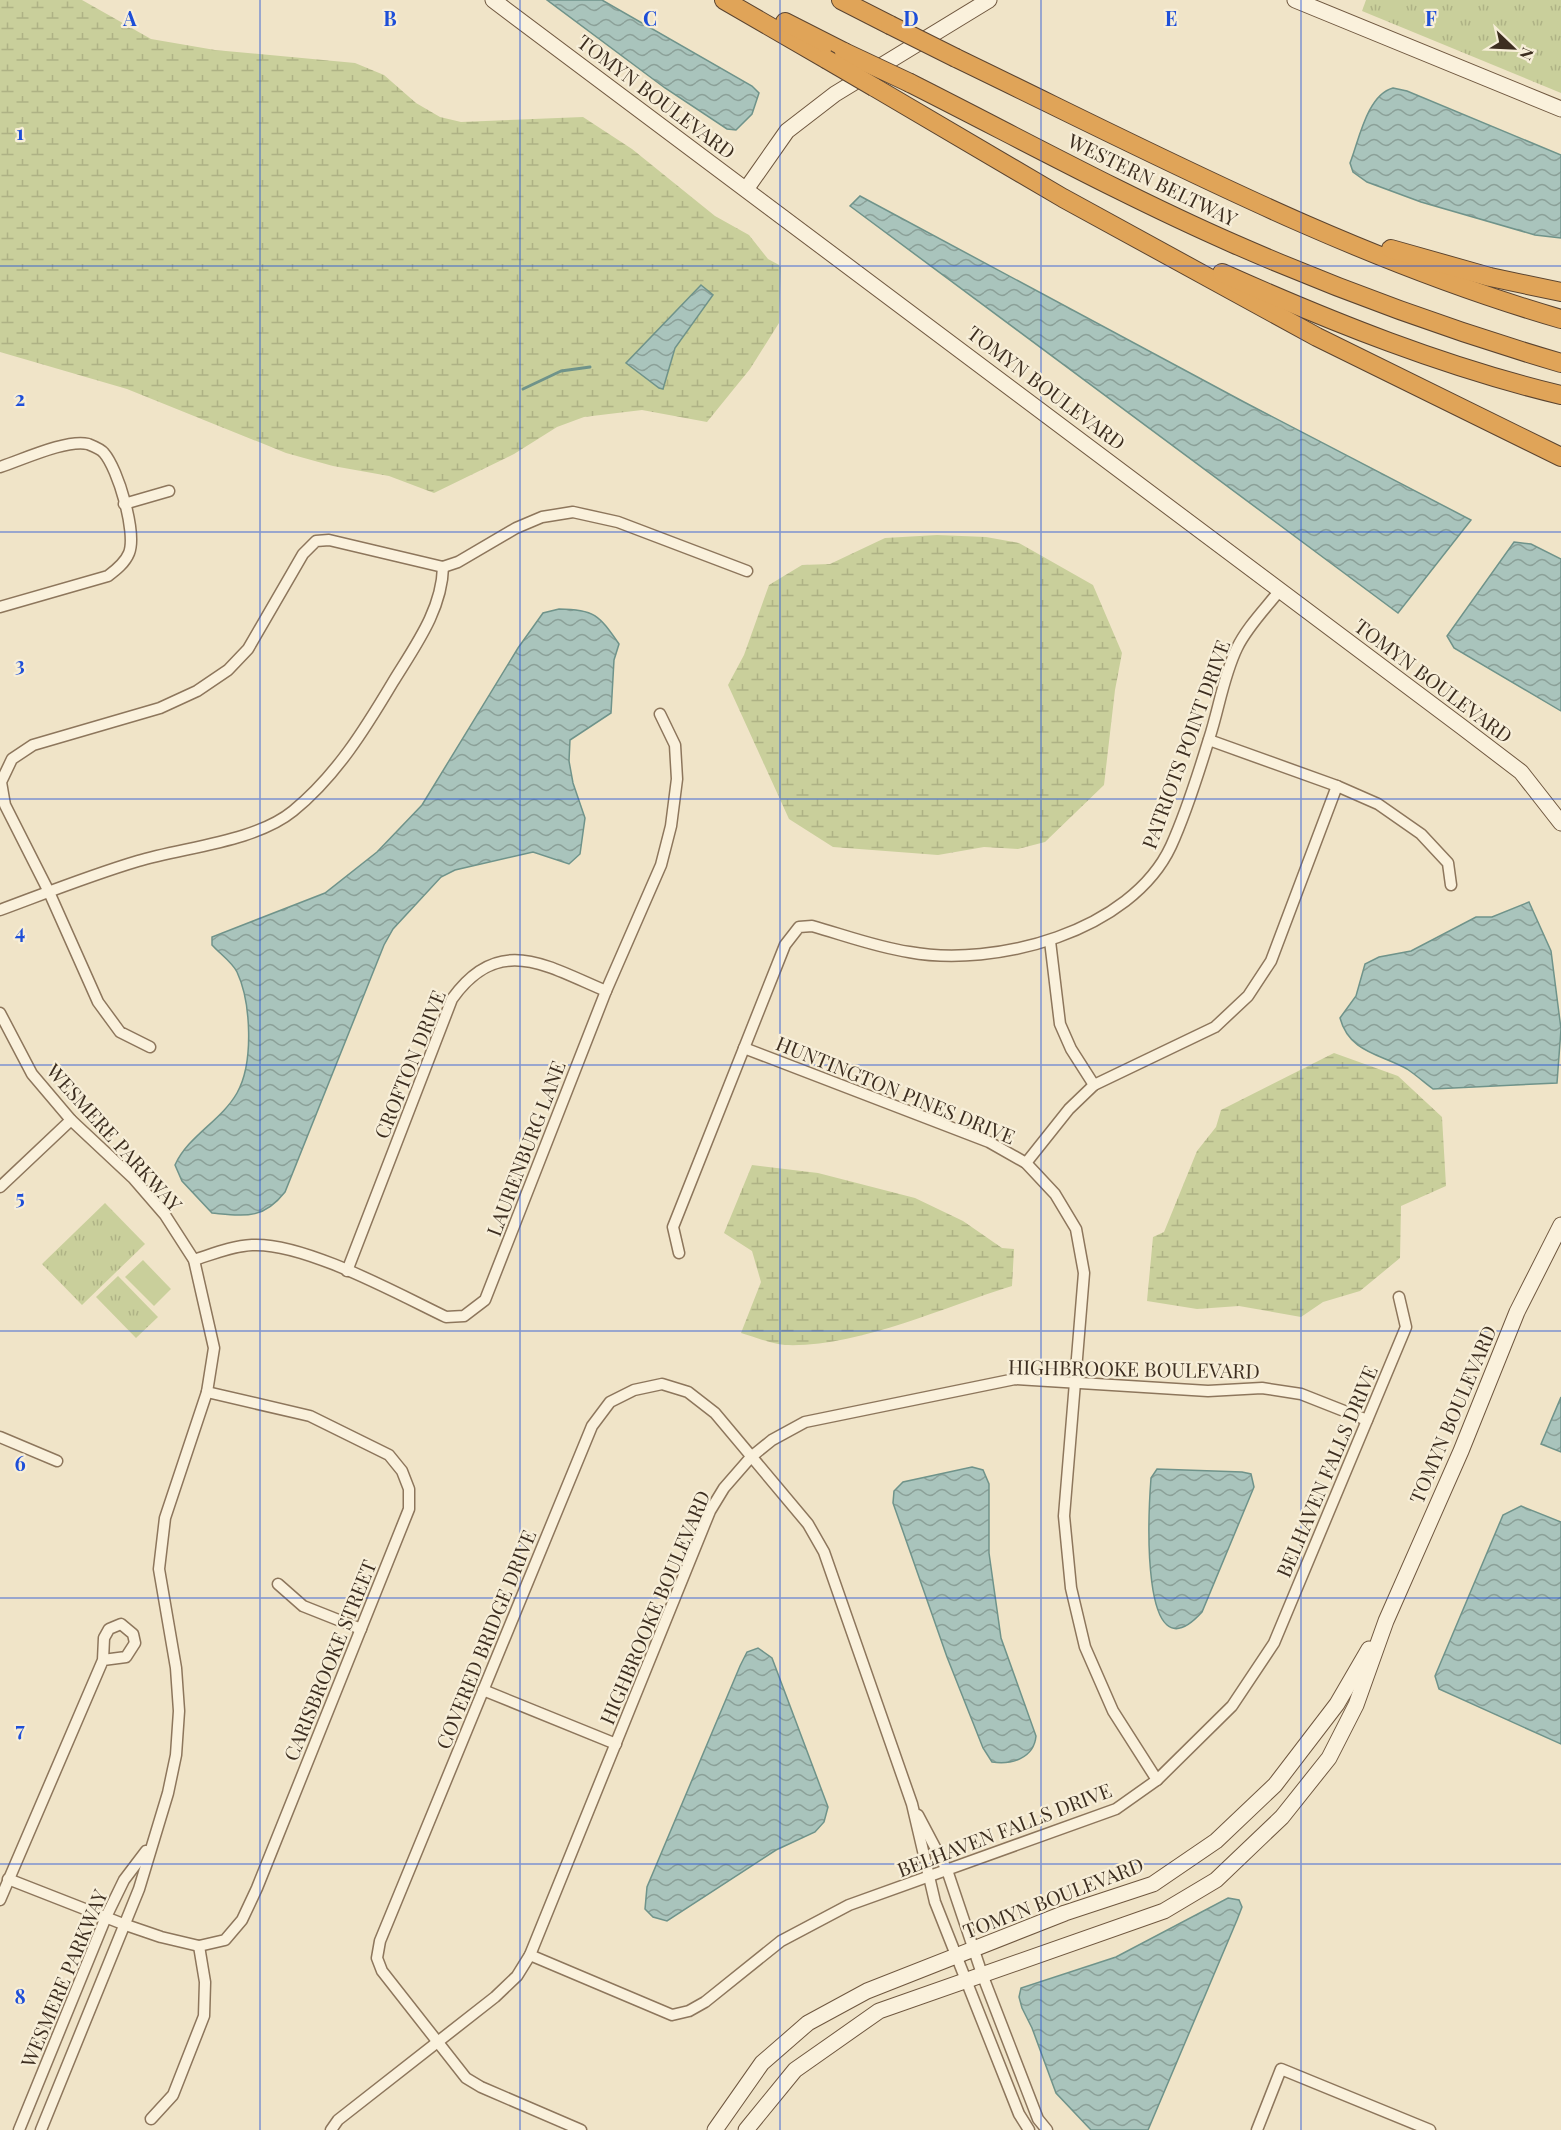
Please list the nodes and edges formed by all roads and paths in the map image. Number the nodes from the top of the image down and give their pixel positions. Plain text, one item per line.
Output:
1 (493, 0) edge
2 (724, 0) edge
3 (740, 0) edge
4 (841, 0) edge
5 (989, 0) edge
6 (1294, 0) edge
7 (1561, 110) edge
8 (747, 188) junction
9 (1063, 198) junction
10 (1321, 230) junction
11 (1561, 292) edge
12 (1561, 319) edge
13 (1561, 363) edge
14 (1561, 395) edge
15 (1561, 457) edge
16 (0, 467) edge
17 (169, 491) dead end
18 (124, 504) junction
19 (443, 567) junction
20 (747, 571) dead end
21 (1280, 590) junction
22 (0, 607) edge
23 (660, 714) dead end
24 (1209, 740) junction
25 (1337, 786) junction
26 (1561, 823) edge
27 (1451, 885) dead end
28 (49, 892) junction
29 (0, 910) edge
30 (1050, 941) junction
31 (606, 991) junction
32 (0, 1013) edge
33 (150, 1047) dead end
34 (744, 1048) junction
35 (1094, 1085) junction
36 (71, 1120) junction
37 (1026, 1162) junction
38 (0, 1187) edge
39 (1561, 1225) edge
40 (679, 1253) dead end
41 (194, 1260) junction
42 (347, 1271) junction
43 (1400, 1297) dead end
44 (1077, 1381) junction
45 (207, 1392) junction
46 (1367, 1420) junction
47 (0, 1437) edge
48 (750, 1458) junction
49 (57, 1461) dead end
50 (278, 1584) dead end
51 (1386, 1621) junction
52 (361, 1629) junction
53 (103, 1660) dead end
54 (483, 1690) junction
55 (616, 1744) junction
56 (1157, 1780) junction
57 (912, 1804) junction
58 (150, 1846) junction
59 (947, 1870) junction
60 (927, 1877) junction
61 (8, 1879) junction
62 (0, 1900) edge
63 (961, 1912) junction
64 (106, 1917) junction
65 (940, 1918) junction
66 (123, 1924) junction
67 (199, 1946) junction
68 (974, 1949) junction
69 (530, 1955) junction
70 (956, 1957) junction
71 (982, 1974) junction
72 (965, 1980) junction
73 (439, 2044) junction
74 (151, 2119) dead end
75 (1038, 2119) junction
76 (1028, 2128) edge
77 (19, 2130) edge
78 (40, 2130) edge
79 (331, 2130) edge
80 (581, 2130) edge
81 (715, 2130) edge
82 (746, 2130) edge
83 (1047, 2130) edge
84 (1257, 2130) edge
85 (1430, 2130) edge

1 - 8 street, TOMYN BOULEVARD
2 - 9 highway, bridge
3 - 13 highway, WESTERN BELTWAY, bridge
4 - 10 highway, WESTERN BELTWAY, bridge
5 - 8 street
6 - 7 street
8 - 21 street, TOMYN BOULEVARD
9 - 14 highway
9 - 15 highway
10 - 11 highway
10 - 12 highway, WESTERN BELTWAY
16 - 18 street
17 - 18 street
18 - 22 street
19 - 20 street
19 - 28 street
19 - 28 street
21 - 24 street, PATRIOTS POINT DRIVE
21 - 26 street, TOMYN BOULEVARD
23 - 31 street, LAURENBURG LANE
24 - 25 street
24 - 30 street, PATRIOTS POINT DRIVE
25 - 27 street
25 - 35 street
28 - 29 street
28 - 33 street
30 - 34 street, PATRIOTS POINT DRIVE
30 - 35 street
31 - 42 street, CROFTON DRIVE
31 - 42 street, LAURENBURG LANE
32 - 36 street, WESMERE PARKWAY
34 - 37 street, HUNTINGTON PINES DRIVE
34 - 40 street
35 - 37 street
36 - 38 street
36 - 41 street, WESMERE PARKWAY
37 - 44 street, HUNTINGTON PINES DRIVE
39 - 51 street, TOMYN BOULEVARD
41 - 42 street, LAURENBURG LANE
41 - 45 street, WESMERE PARKWAY
43 - 46 street, BELHAVEN FALLS DRIVE
44 - 46 street, HIGHBROOKE BOULEVARD
44 - 48 street, HIGHBROOKE BOULEVARD
44 - 56 street, HUNTINGTON PINES DRIVE
45 - 52 street, CARISBROOKE STREET
45 - 58 street, WESMERE PARKWAY
46 - 56 street, BELHAVEN FALLS DRIVE
47 - 49 street
48 - 54 street, COVERED BRIDGE DRIVE
48 - 55 street, HIGHBROOKE BOULEVARD
48 - 57 street, COVERED BRIDGE DRIVE
50 - 52 street
51 - 68 street, TOMYN BOULEVARD
51 - 71 street, TOMYN BOULEVARD
52 - 67 street, CARISBROOKE STREET
53 - 61 street
54 - 55 street
54 - 73 street, COVERED BRIDGE DRIVE
55 - 69 street, HIGHBROOKE BOULEVARD
56 - 59 street, BELHAVEN FALLS DRIVE
57 - 59 street
57 - 60 street
58 - 64 street, WESMERE PARKWAY
58 - 66 street, WESMERE PARKWAY
59 - 60 street, BELHAVEN FALLS DRIVE
59 - 63 street
60 - 65 street
60 - 69 street, BELHAVEN FALLS DRIVE
61 - 62 street
61 - 64 street, CARISBROOKE STREET
63 - 65 street
63 - 68 street
64 - 66 street, CARISBROOKE STREET
64 - 77 street, WESMERE PARKWAY
65 - 70 street
66 - 67 street, CARISBROOKE STREET
66 - 78 street, WESMERE PARKWAY
67 - 74 street
68 - 70 street, TOMYN BOULEVARD
68 - 71 street
69 - 73 street, HIGHBROOKE BOULEVARD
70 - 72 street
70 - 81 street, TOMYN BOULEVARD
71 - 72 street, TOMYN BOULEVARD
71 - 75 street
72 - 76 street
72 - 82 street, TOMYN BOULEVARD
73 - 79 street, HIGHBROOKE BOULEVARD
73 - 80 street
75 - 76 street
75 - 83 street
84 - 85 street

